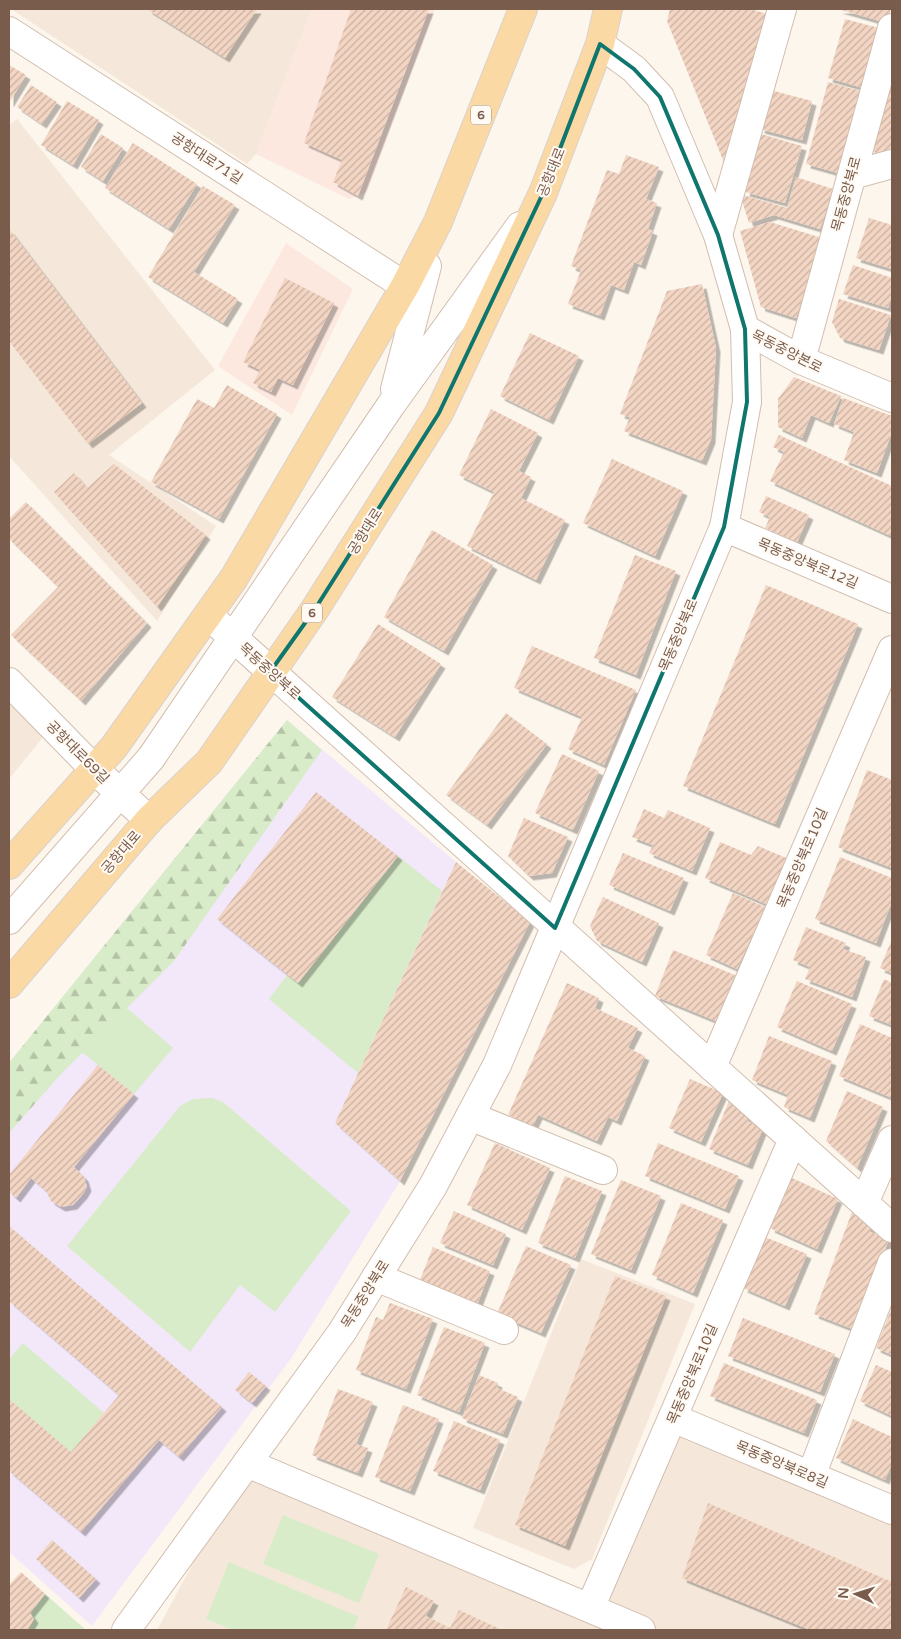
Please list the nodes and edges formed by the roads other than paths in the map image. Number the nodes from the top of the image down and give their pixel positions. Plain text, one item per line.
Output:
1 (523, 9) edge
2 (608, 9) edge
3 (782, 9) edge
4 (892, 28) edge
5 (9, 31) edge
6 (600, 44) junction
7 (892, 164) edge
8 (852, 175) junction
9 (543, 193) junction
10 (438, 222) junction
11 (718, 235) junction
12 (405, 286) junction
13 (745, 329) junction
14 (801, 360) junction
15 (892, 398) edge
16 (391, 405) junction
17 (724, 527) junction
18 (892, 599) edge
19 (208, 615) junction
20 (233, 638) junction
21 (892, 650) edge
22 (270, 672) junction
23 (9, 682) edge
24 (94, 769) junction
25 (121, 795) junction
26 (148, 820) junction
27 (9, 866) edge
28 (9, 920) edge
29 (555, 928) junction
30 (9, 984) edge
31 (712, 1067) junction
32 (470, 1116) junction
33 (793, 1139) junction
34 (892, 1140) edge
35 (603, 1170) dead end
36 (864, 1203) junction
37 (892, 1228) edge
38 (892, 1263) edge
39 (376, 1277) junction
40 (504, 1330) dead end
41 (673, 1418) junction
42 (247, 1463) junction
43 (811, 1476) junction
44 (892, 1510) edge
45 (590, 1608) junction
46 (126, 1630) edge
47 (642, 1630) edge

1 - 10 main road, 6
2 - 6 main road, 공항대로 / 6
3 - 11 street
4 - 8 street, 목동중앙북로
5 - 12 street, 공항대로71길
6 - 9 main road, 공항대로 / 6
6 - 11 street, 목동중앙본로
7 - 8 street
8 - 14 street, 목동중앙북로
9 - 16 street
9 - 22 main road, 공항대로 / 6
10 - 12 main road, 6
10 - 16 street
11 - 13 street, 목동중앙본로
12 - 19 main road, 6
13 - 14 street, 목동중앙본로
13 - 17 street, 목동중앙북로
14 - 15 street, 목동중앙본로
16 - 20 street
17 - 18 street, 목동중앙북로12길
17 - 29 street, 목동중앙북로
19 - 20 street, 목동중앙북로
19 - 24 main road, 6
20 - 22 street, 목동중앙북로
20 - 25 street
21 - 31 street, 목동중앙북로10길
22 - 26 main road, 공항대로 / 6
22 - 29 street, 목동중앙북로
23 - 24 street, 공항대로69길
24 - 25 street, 공항대로69길
24 - 27 main road, 6
25 - 26 street, 공항대로69길
25 - 28 street
26 - 30 main road, 공항대로 / 6
29 - 31 street
29 - 32 street, 목동중앙북로
31 - 33 street
32 - 35 street
32 - 39 street, 목동중앙북로
33 - 36 street
33 - 41 street, 목동중앙북로10길
34 - 36 street
36 - 37 street
38 - 43 street
39 - 40 street
39 - 42 street, 목동중앙북로
41 - 43 street, 목동중앙북로8길
41 - 45 street, 목동중앙북로10길
42 - 45 street
42 - 46 street, 목동중앙북로
43 - 44 street, 목동중앙북로8길
45 - 47 street

